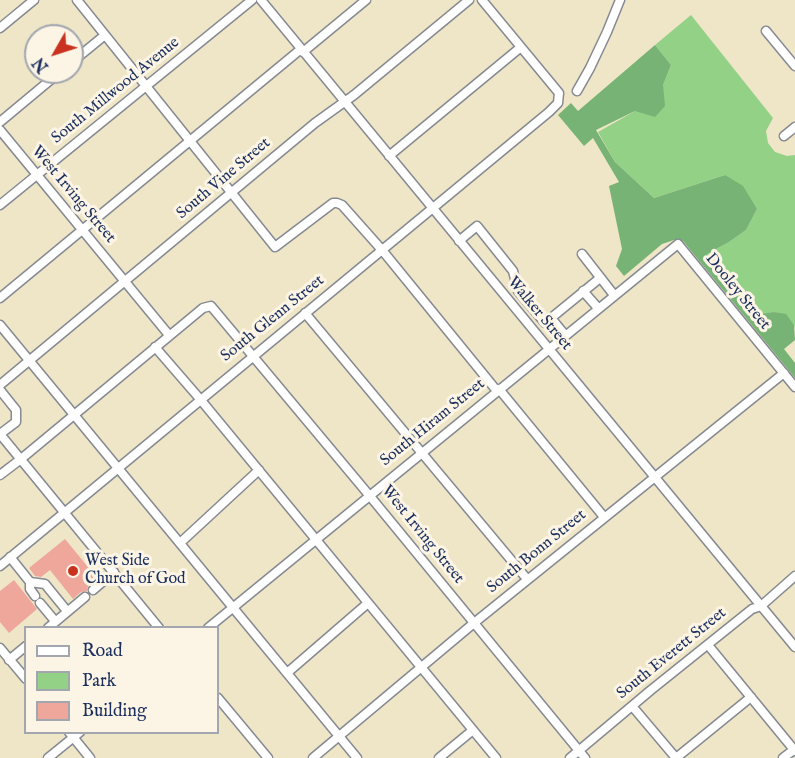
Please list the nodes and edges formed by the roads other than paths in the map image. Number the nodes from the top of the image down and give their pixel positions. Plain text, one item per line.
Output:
1 (34, 0) edge
2 (77, 0) edge
3 (252, 0) edge
4 (261, 0) edge
5 (366, 0) edge
6 (469, 0) edge
7 (482, 0) edge
8 (620, 0) edge
9 (0, 28) edge
10 (766, 31) dead end
11 (105, 34) junction
12 (521, 47) junction
13 (302, 50) junction
14 (84, 52) edge
15 (795, 66) edge
16 (46, 84) edge
17 (146, 86) junction
18 (577, 91) dead end
19 (345, 102) junction
20 (0, 122) edge
21 (795, 127) edge
22 (0, 130) edge
23 (784, 136) dead end
24 (191, 141) junction
25 (389, 156) junction
26 (36, 175) junction
27 (232, 192) junction
28 (0, 205) edge
29 (432, 208) junction
30 (82, 230) junction
31 (459, 241) junction
32 (678, 244) joint
33 (382, 250) junction
34 (582, 254) dead end
35 (600, 278) junction
36 (124, 281) junction
37 (516, 284) junction
38 (584, 291) junction
39 (503, 294) junction
40 (614, 295) junction
41 (0, 298) edge
42 (598, 308) junction
43 (305, 313) junction
44 (551, 318) junction
45 (0, 325) edge
46 (169, 335) junction
47 (565, 335) junction
48 (155, 347) junction
49 (548, 349) junction
50 (253, 356) junction
51 (29, 361) junction
52 (784, 373) junction
53 (0, 385) edge
54 (795, 387) edge
55 (0, 390) edge
56 (498, 390) junction
57 (200, 399) junction
58 (74, 415) junction
59 (0, 434) edge
60 (422, 452) junction
61 (21, 459) junction
62 (118, 468) junction
63 (259, 470) junction
64 (0, 475) edge
65 (654, 477) junction
66 (369, 495) junction
67 (64, 512) junction
68 (604, 517) junction
69 (316, 539) junction
70 (180, 543) junction
71 (10, 557) junction
72 (0, 566) edge
73 (114, 572) junction
74 (795, 576) edge
75 (528, 579) junction
76 (30, 582) junction
77 (93, 590) dead end
78 (85, 597) dead end
79 (368, 603) junction
80 (761, 606) junction
81 (232, 607) junction
82 (68, 611) junction
83 (474, 623) junction
84 (51, 624) edge
85 (158, 626) edge
86 (209, 626) edge
87 (708, 645) junction
88 (795, 647) edge
89 (0, 648) edge
90 (24, 648) edge
91 (9, 660) junction
92 (421, 667) junction
93 (287, 673) junction
94 (24, 677) edge
95 (751, 698) junction
96 (219, 699) edge
97 (632, 706) junction
98 (473, 730) junction
99 (74, 734) edge
100 (339, 736) junction
101 (579, 750) junction
102 (795, 750) edge
103 (48, 758) edge
104 (90, 758) edge
105 (268, 758) edge
106 (313, 758) edge
107 (357, 758) edge
108 (439, 758) edge
109 (496, 758) edge
110 (570, 758) edge
111 (585, 758) edge
112 (676, 758) edge
113 (783, 758) edge

1 - 9 street
2 - 11 street
3 - 17 street, South Millwood Avenue
4 - 13 street, Walker Street
5 - 13 street
6 - 19 street, South Vine Street
7 - 12 street
8 - 18 street
10 - 15 street
11 - 14 street
11 - 17 street
12 - 25 street
12 - 29 street, South Glenn Street
13 - 19 street, Walker Street
13 - 24 street
16 - 20 street
17 - 24 street
17 - 26 street, South Millwood Avenue
19 - 25 street, Walker Street
19 - 27 street, South Vine Street
21 - 23 street
22 - 26 street, West Irving Street
24 - 27 street
24 - 30 street
25 - 29 street, Walker Street
26 - 28 street, South Millwood Avenue
26 - 30 street, West Irving Street
27 - 33 street
27 - 36 street, South Vine Street
29 - 31 street, Walker Street
29 - 33 street, South Glenn Street
30 - 36 street, West Irving Street
30 - 41 street
31 - 37 street
31 - 39 street, Walker Street
32 - 40 street, South Hiram Street
32 - 52 street, Dooley Street
33 - 43 street, South Glenn Street
33 - 56 street
34 - 35 street
35 - 38 street
35 - 40 street
36 - 46 street, West Irving Street
36 - 51 street, South Vine Street
37 - 39 street
37 - 44 street
38 - 42 street
38 - 44 street
39 - 49 street, Walker Street
40 - 42 street, South Hiram Street
42 - 47 street, South Hiram Street
43 - 50 street, South Glenn Street
43 - 60 street
44 - 47 street
45 - 51 street
46 - 48 street
46 - 50 street, West Irving Street
47 - 49 street, South Hiram Street
48 - 57 street
48 - 58 street
49 - 56 street, South Hiram Street
49 - 65 street, Walker Street
50 - 57 street, South Glenn Street
50 - 66 street, West Irving Street
51 - 53 street, South Vine Street
51 - 58 street
52 - 54 street, Dooley Street
52 - 65 street, South Bonn Street
55 - 59 street
56 - 60 street, South Hiram Street
56 - 68 street
57 - 62 street, South Glenn Street
57 - 63 street
58 - 61 street
58 - 62 street
59 - 61 street
60 - 66 street, South Hiram Street
60 - 75 street
61 - 64 street
61 - 67 street
62 - 67 street, South Glenn Street
62 - 70 street
63 - 69 street
63 - 70 street
65 - 68 street, South Bonn Street
65 - 80 street, Walker Street
66 - 69 street, South Hiram Street
66 - 83 street, West Irving Street
67 - 71 street, South Glenn Street
67 - 73 street
68 - 75 street, South Bonn Street
69 - 79 street
69 - 81 street, South Hiram Street
70 - 81 street
71 - 72 street, South Glenn Street
71 - 76 street
73 - 77 street
73 - 85 street
74 - 80 street, South Everett Street
75 - 83 street, South Bonn Street
76 - 82 street
76 - 84 street
78 - 82 street
79 - 92 street
79 - 93 street
80 - 87 street, South Everett Street
80 - 88 street, Walker Street
81 - 86 street, South Hiram Street
81 - 93 street
82 - 84 street
83 - 92 street, South Bonn Street
83 - 101 street, West Irving Street
87 - 95 street
87 - 97 street, South Everett Street
89 - 91 street
90 - 91 street
91 - 94 street
92 - 98 street
92 - 100 street, South Bonn Street
93 - 100 street
95 - 102 street
95 - 112 street
96 - 105 street
97 - 101 street, South Everett Street
97 - 112 street
98 - 108 street
98 - 109 street
99 - 103 street
99 - 104 street
100 - 106 street, South Bonn Street
100 - 107 street
101 - 110 street, South Everett Street
101 - 111 street, West Irving Street
102 - 113 street

